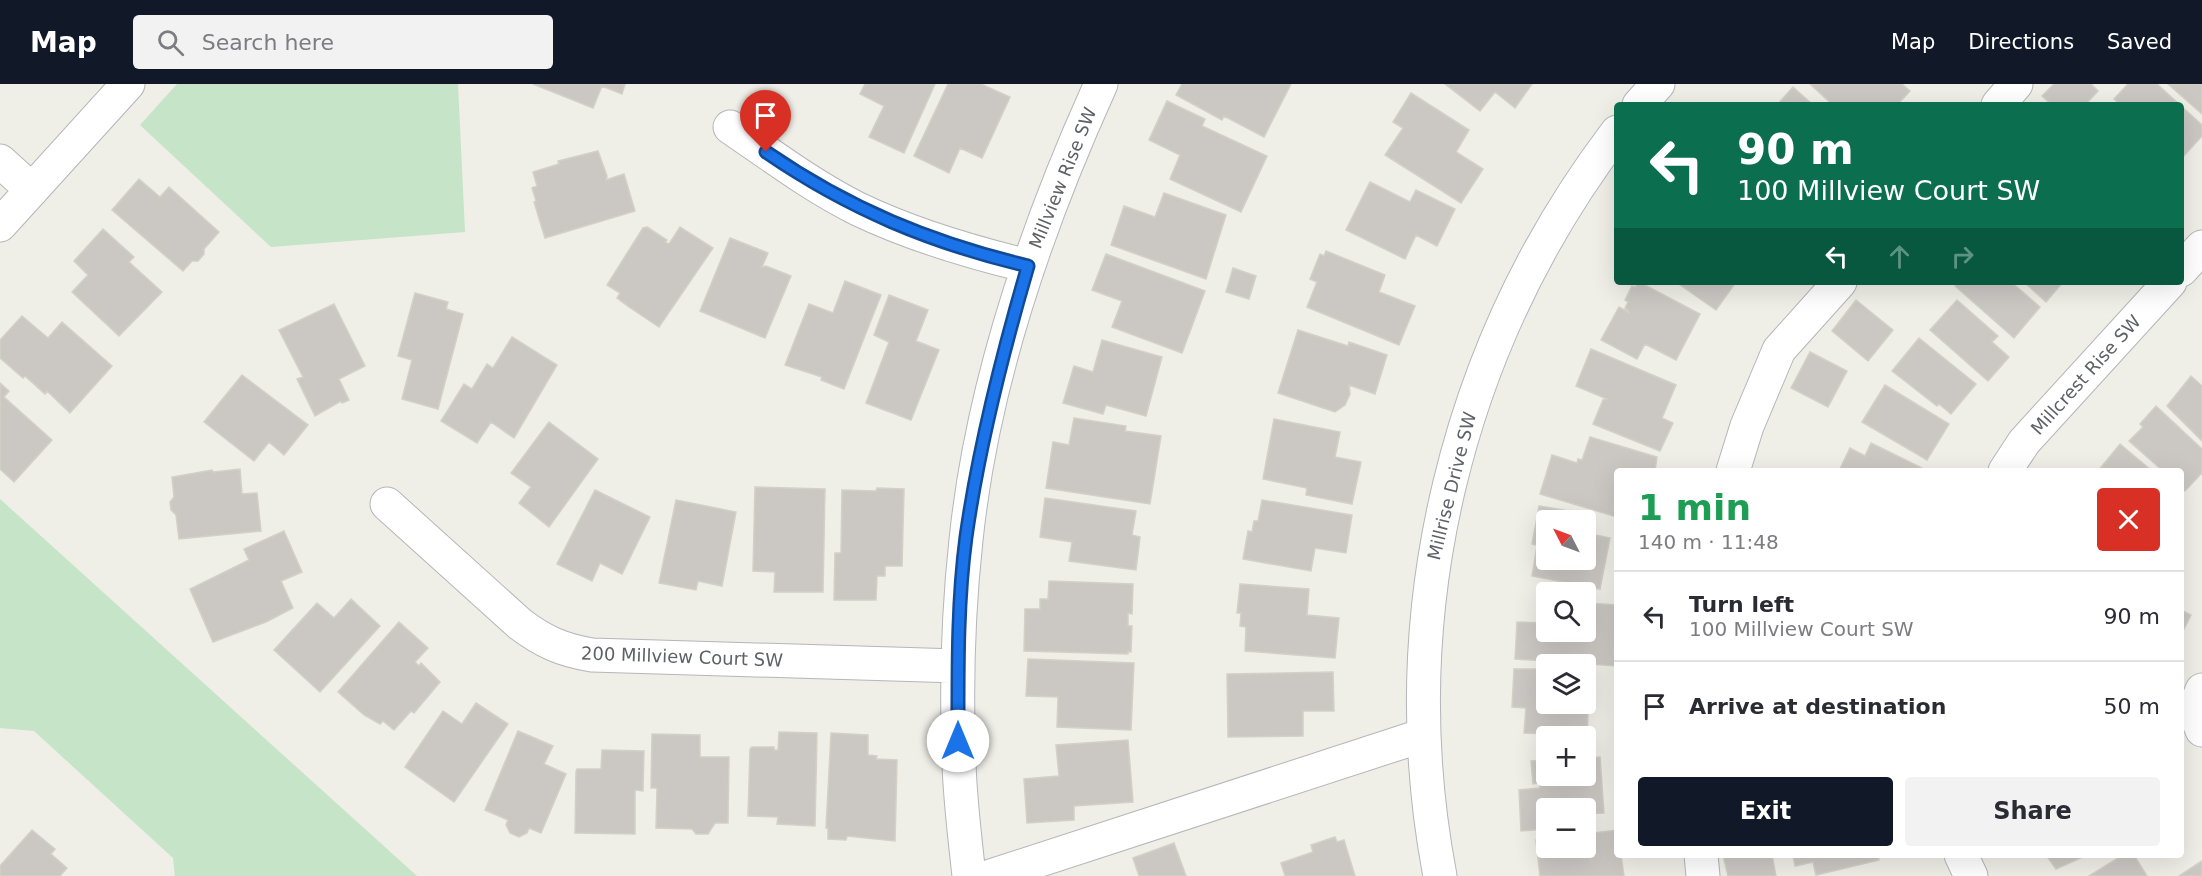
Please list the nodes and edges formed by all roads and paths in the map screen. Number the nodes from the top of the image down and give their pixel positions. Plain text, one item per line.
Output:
1 (128, 84) edge
2 (1101, 84) edge
3 (1658, 84) edge
4 (2016, 84) edge
5 (1642, 102) edge
6 (2001, 102) edge
7 (730, 127) dead end
8 (1614, 136) edge
9 (0, 161) edge
10 (32, 190) junction
11 (0, 225) edge
12 (2202, 247) edge
13 (1028, 266) junction
14 (2184, 267) edge
15 (1837, 285) edge
16 (2167, 285) edge
17 (1734, 468) edge
18 (2007, 468) edge
19 (387, 504) dead end
20 (958, 666) junction
21 (2202, 690) edge
22 (2202, 730) edge
23 (1424, 735) junction
24 (1701, 858) edge
25 (1962, 858) edge
26 (969, 876) edge
27 (991, 876) edge
28 (1440, 876) edge
29 (1703, 876) edge
30 (1971, 876) edge

1 - 10 street
2 - 13 street, Millview Rise SW
3 - 5 street
4 - 6 street
7 - 13 street
8 - 23 street, Millrise Drive SW
9 - 10 street
10 - 11 street
12 - 14 street
13 - 20 street, Millview Rise SW
15 - 17 street
16 - 18 street, Millcrest Rise SW
19 - 20 street, 200 Millview Court SW
20 - 26 street, Millview Rise SW
21 - 22 street
23 - 27 street
23 - 28 street, Millrise Drive SW
24 - 29 street
25 - 30 street

